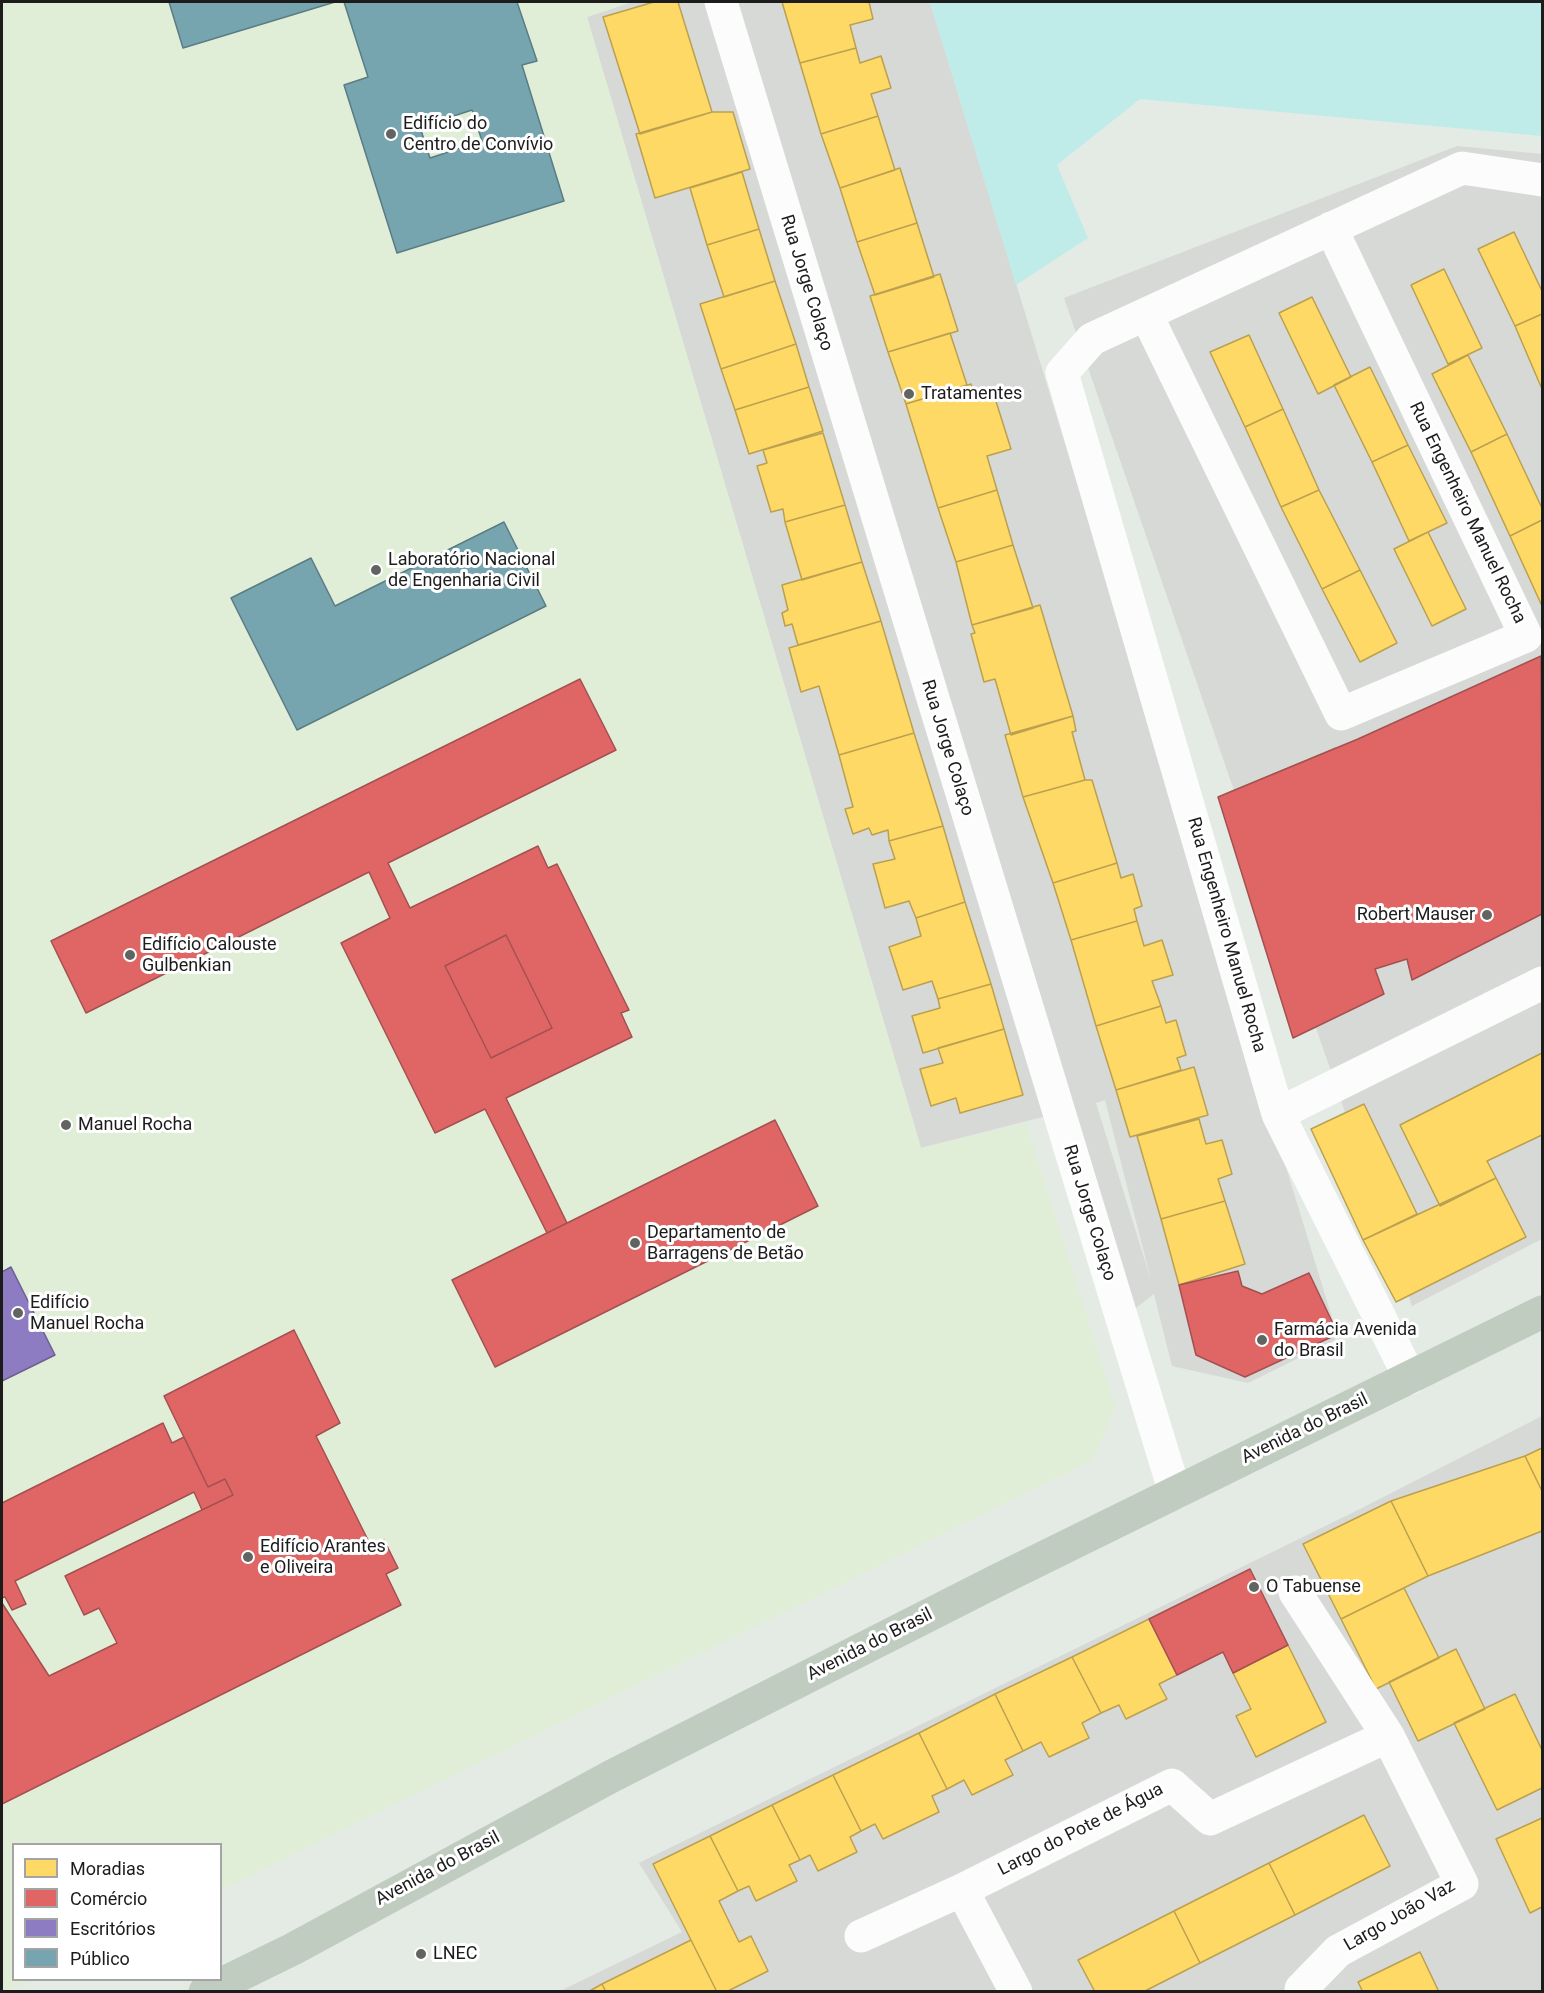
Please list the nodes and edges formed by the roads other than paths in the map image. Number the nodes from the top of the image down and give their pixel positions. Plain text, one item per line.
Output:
1 (721, 2) edge
2 (1542, 180) edge
3 (1331, 228) junction
4 (1146, 314) junction
5 (1542, 983) edge
6 (1278, 1114) junction
7 (1542, 1312) edge
8 (1410, 1378) junction
9 (1175, 1493) junction
10 (1295, 1592) dead end
11 (1388, 1736) junction
12 (962, 1890) junction
13 (861, 1936) dead end
14 (293, 1948) junction
15 (1300, 1991) edge
16 (205, 1992) edge
17 (249, 1992) edge
18 (1016, 1992) edge

1 - 9 street, Rua Jorge Colaço
2 - 3 street, Rua Engenheiro Manuel Rocha
3 - 4 street, Rua Engenheiro Manuel Rocha
3 - 4 street, Rua Engenheiro Manuel Rocha
4 - 6 street, Rua Engenheiro Manuel Rocha
5 - 6 street
6 - 8 street, Rua Engenheiro Manuel Rocha
7 - 8 main road, Avenida do Brasil
8 - 9 main road, Avenida do Brasil
9 - 14 main road, Avenida do Brasil
10 - 11 street
11 - 12 street, Largo do Pote de Água
11 - 15 street, Largo João Vaz
12 - 13 street, Largo do Pote de Água
12 - 18 street
14 - 16 main road, Avenida do Brasil
14 - 17 street

